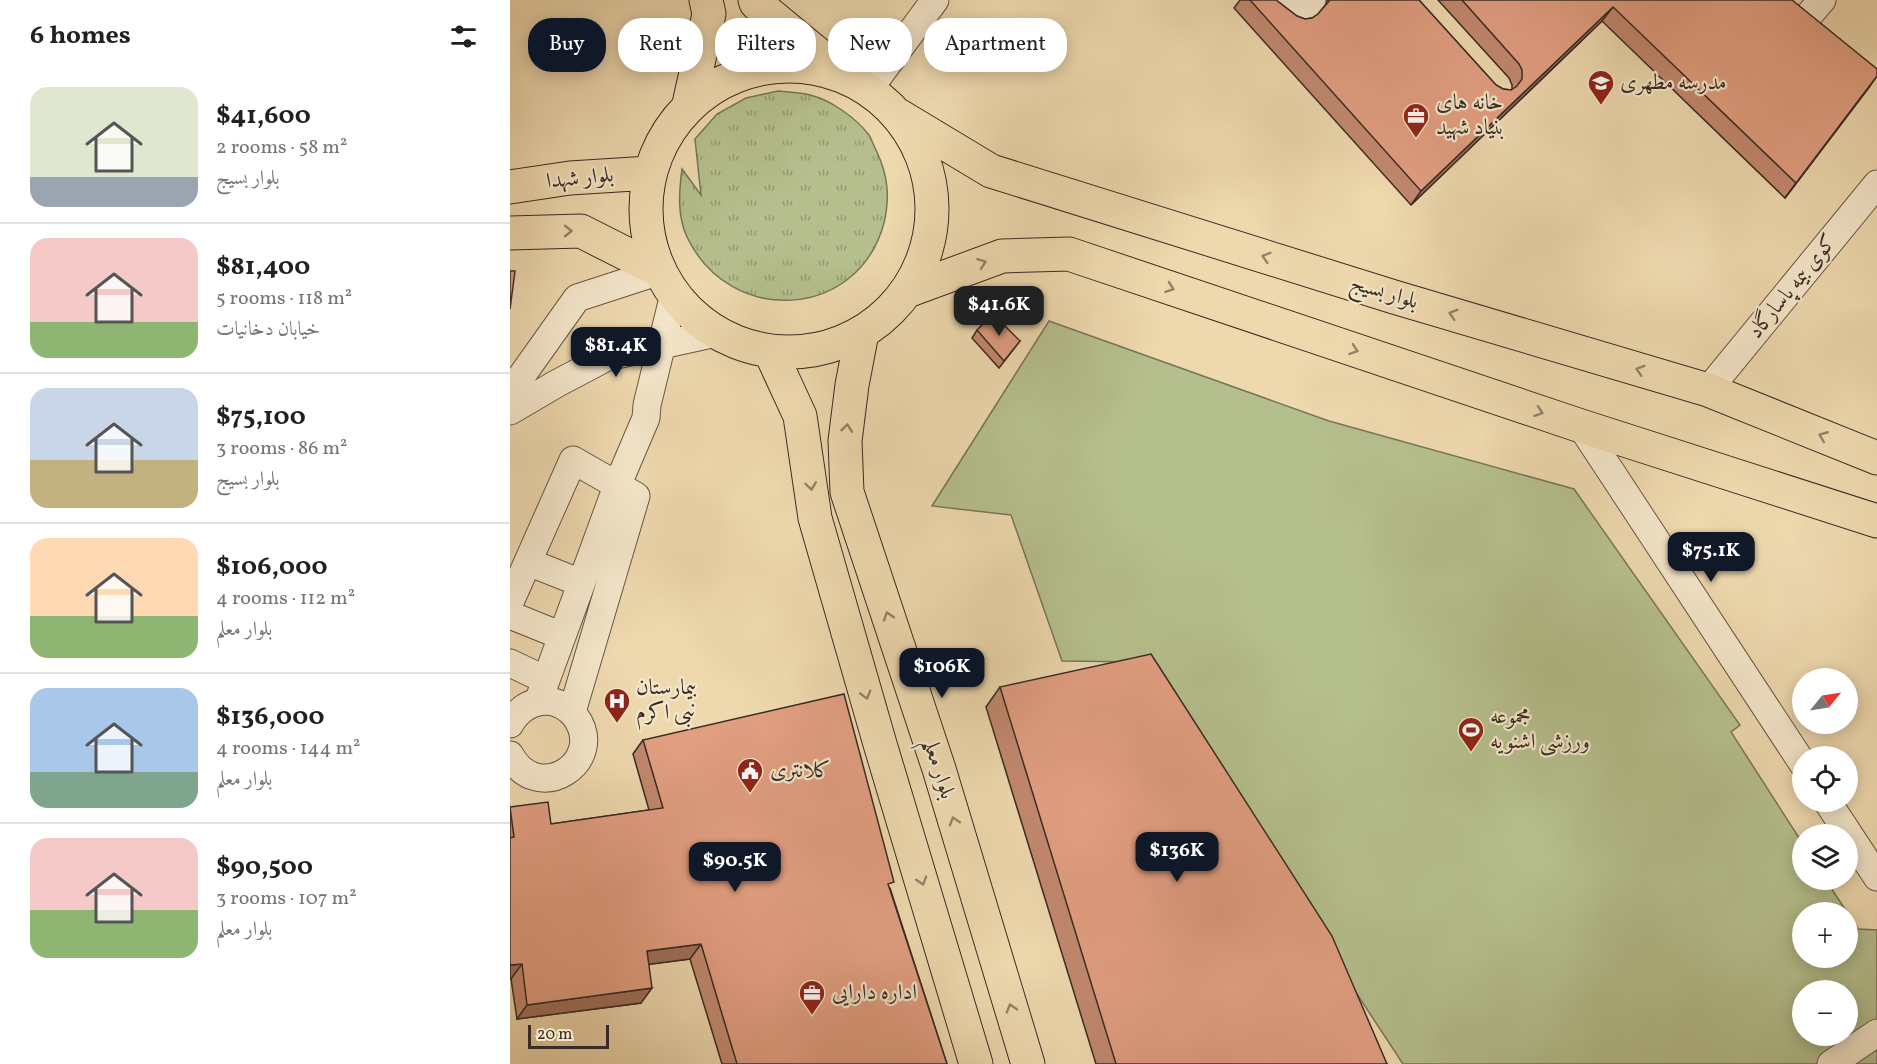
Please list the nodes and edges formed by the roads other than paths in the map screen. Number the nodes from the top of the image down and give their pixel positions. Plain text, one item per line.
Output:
1 (706, 0) edge
2 (755, 0) edge
3 (935, 0) edge
4 (1272, 0) edge
5 (1312, 0) edge
6 (856, 82) junction
7 (689, 104) junction
8 (898, 115) junction
9 (650, 173) junction
10 (1877, 184) edge
11 (510, 187) edge
12 (510, 232) edge
13 (667, 282) junction
14 (907, 291) junction
15 (716, 333) junction
16 (862, 333) junction
17 (770, 351) junction
18 (1708, 390) junction
19 (510, 397) edge
20 (510, 411) edge
21 (1581, 426) junction
22 (1877, 458) edge
23 (617, 486) junction
24 (1877, 521) edge
25 (528, 562) junction
26 (581, 583) junction
27 (510, 602) edge
28 (510, 615) edge
29 (562, 636) junction
30 (510, 663) edge
31 (542, 691) junction
32 (572, 712) junction
33 (510, 724) edge
34 (1792, 747) edge
35 (515, 769) edge
36 (1834, 812) edge
37 (1877, 877) edge
38 (1877, 1033) edge
39 (976, 1064) edge
40 (1028, 1064) edge
41 (1831, 1064) edge

1 - 7 main road
2 - 6 main road
3 - 6 street
4 - 5 street
6 - 7 main road
6 - 8 main road
7 - 9 main road
8 - 14 main road
18 -> 8 main road, بلوار بسیج
9 - 11 main road, بلوار شهدا
9 - 13 main road
10 - 18 street, کوی بیمه پاسارگاد
12 -> 13 main road
13 - 15 main road
13 - 19 street
13 - 23 street
14 - 16 main road
14 -> 21 main road
15 - 17 main road
15 - 20 street
16 - 17 main road
40 -> 16 main road, بلوار معلم
17 -> 39 main road
22 -> 18 main road, بلوار بسیج
21 - 24 main road
21 - 34 street
23 - 25 street
23 - 26 street
23 - 32 street
25 - 26 street
25 - 27 street
26 - 29 street
28 - 29 street
29 - 31 street
30 - 31 street
31 - 32 street
31 - 33 street
32 - 35 street
36 - 37 street
38 - 41 street

